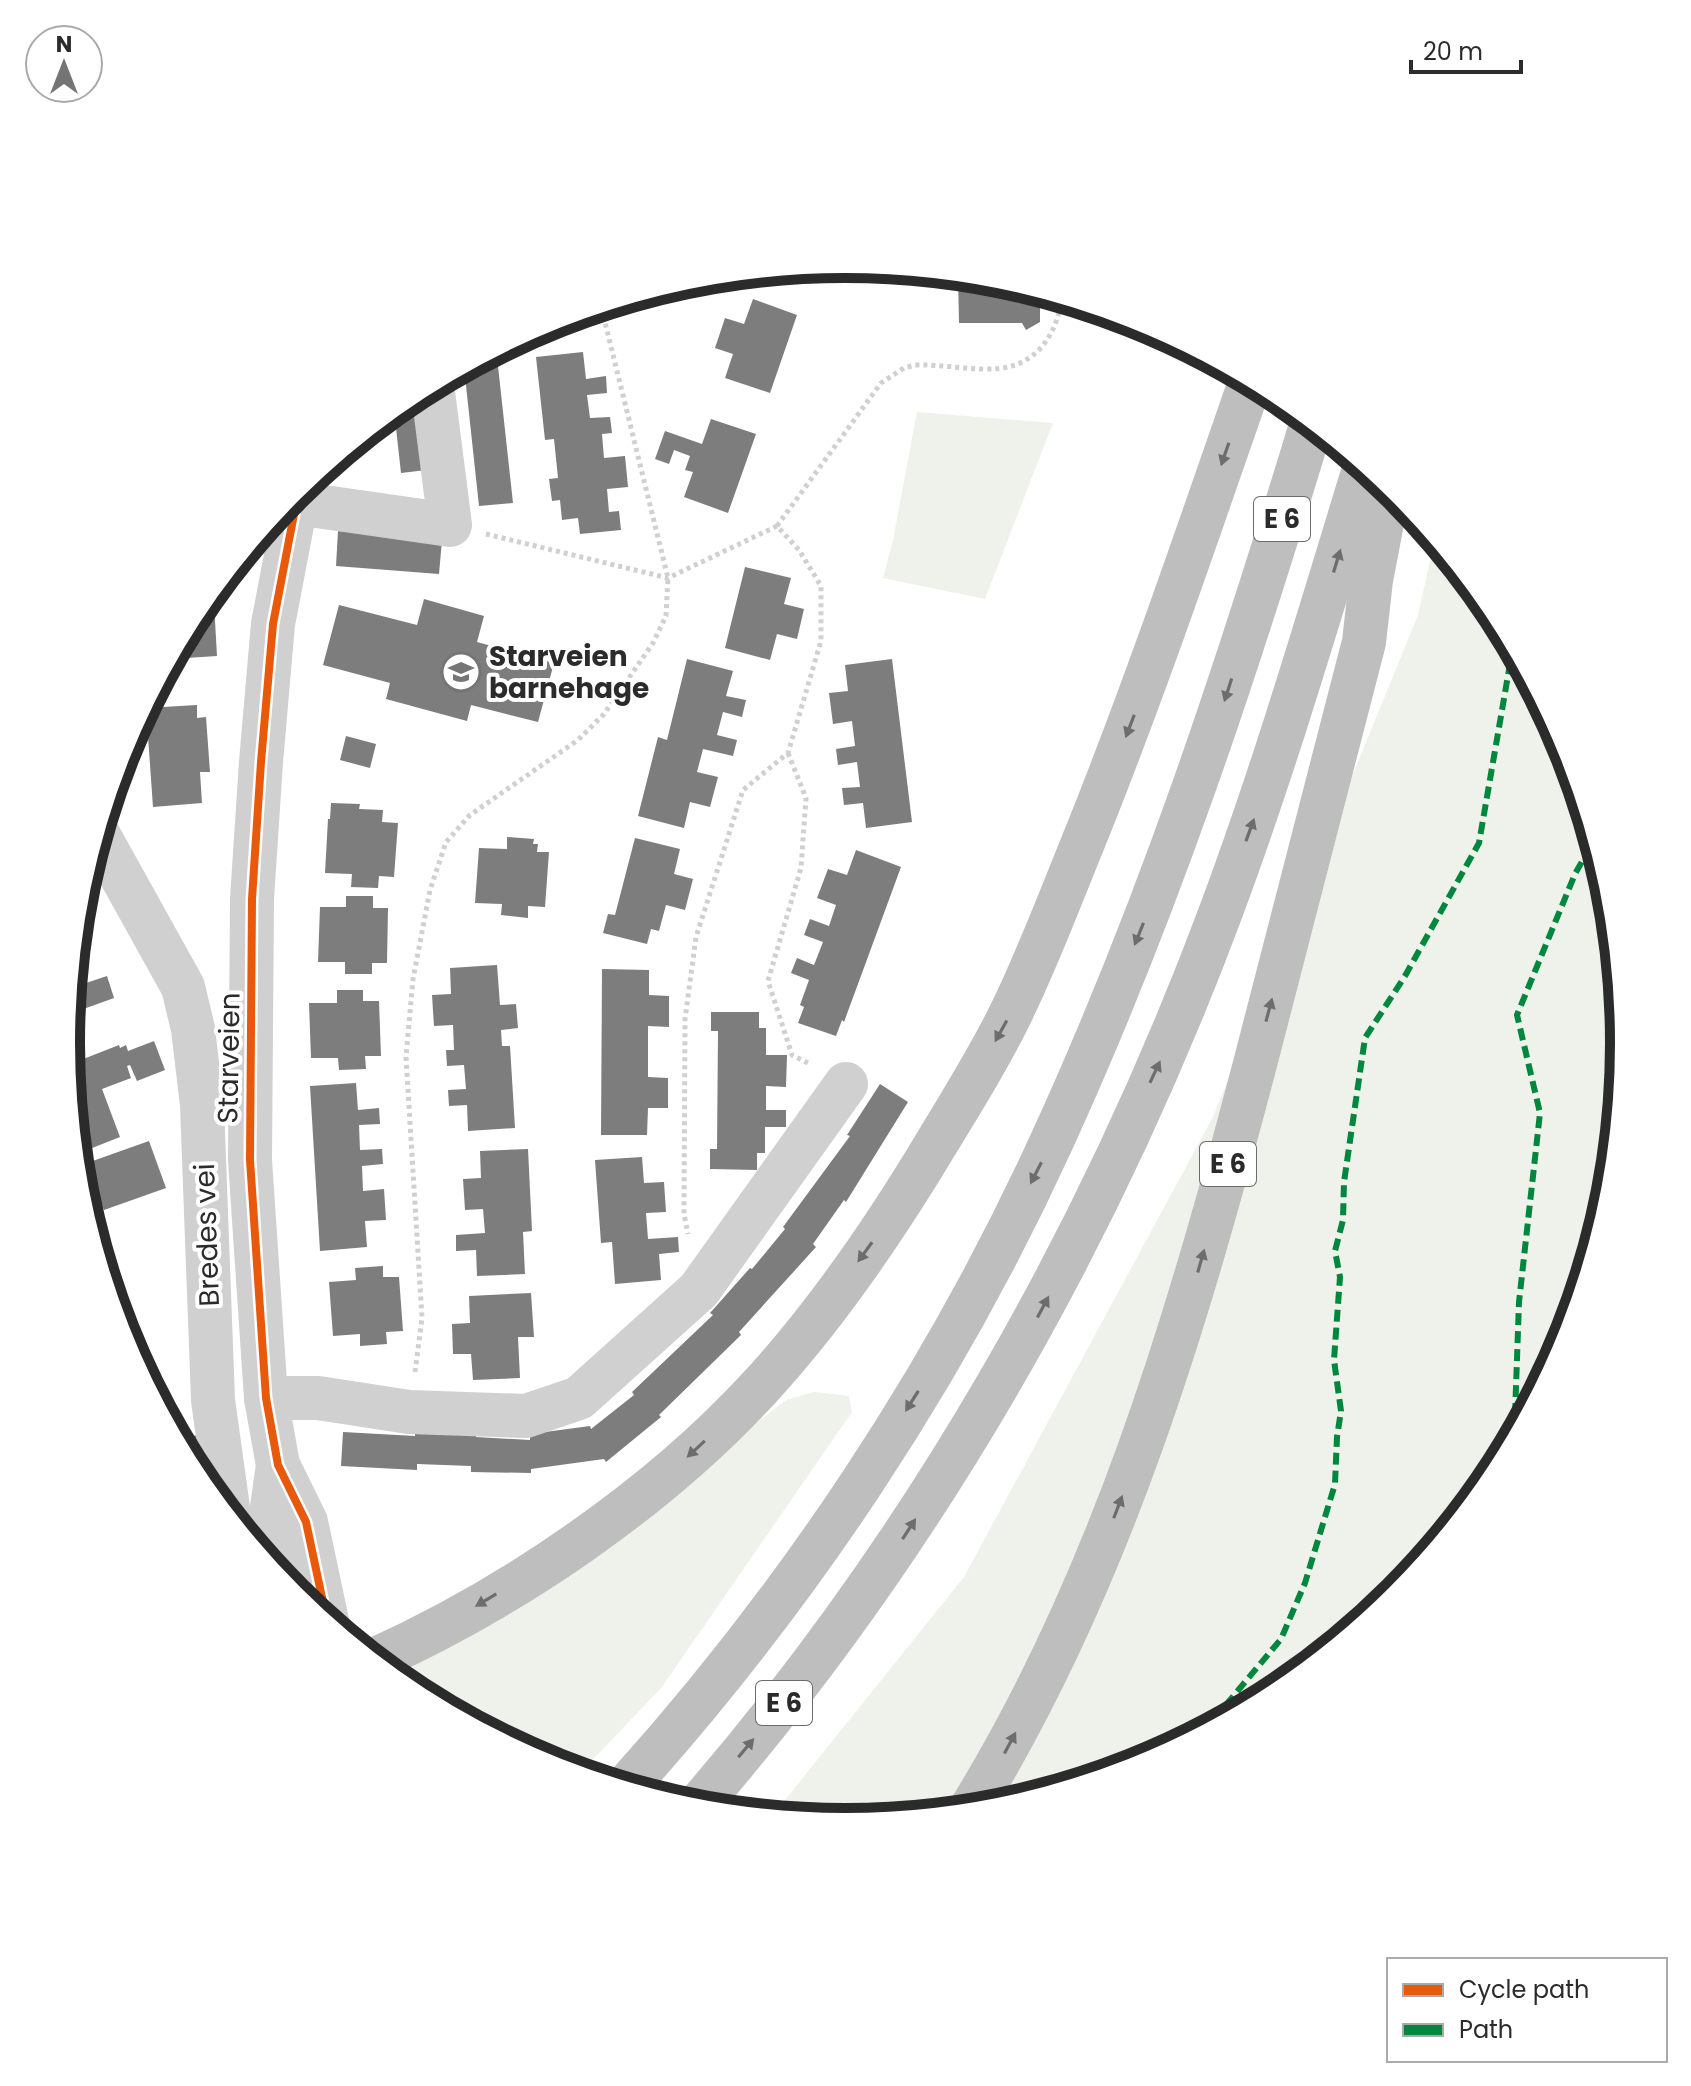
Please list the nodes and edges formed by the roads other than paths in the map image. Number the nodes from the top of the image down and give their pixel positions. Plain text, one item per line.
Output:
1 (1247, 392) edge
2 (434, 398) edge
3 (1308, 433) edge
4 (1361, 478) edge
5 (308, 498) edge
6 (1386, 501) edge
7 (294, 513) edge
8 (105, 847) edge
9 (846, 1084) road end
10 (266, 1398) junction
11 (278, 1465) junction
12 (226, 1492) edge
13 (273, 1551) edge
14 (323, 1602) edge
15 (385, 1654) edge
16 (634, 1778) edge
17 (706, 1796) edge
18 (978, 1797) edge

1 -> 15 highway, E 6
2 - 5 street
3 -> 16 highway, E 6
17 -> 4 highway, E 6
18 -> 6 highway, E 6
7 - 10 street, Starveien
8 - 12 street, Bredes vei
9 - 10 street
10 - 11 street, Starveien
11 - 13 street, Starveien
11 - 14 street, Starveien

